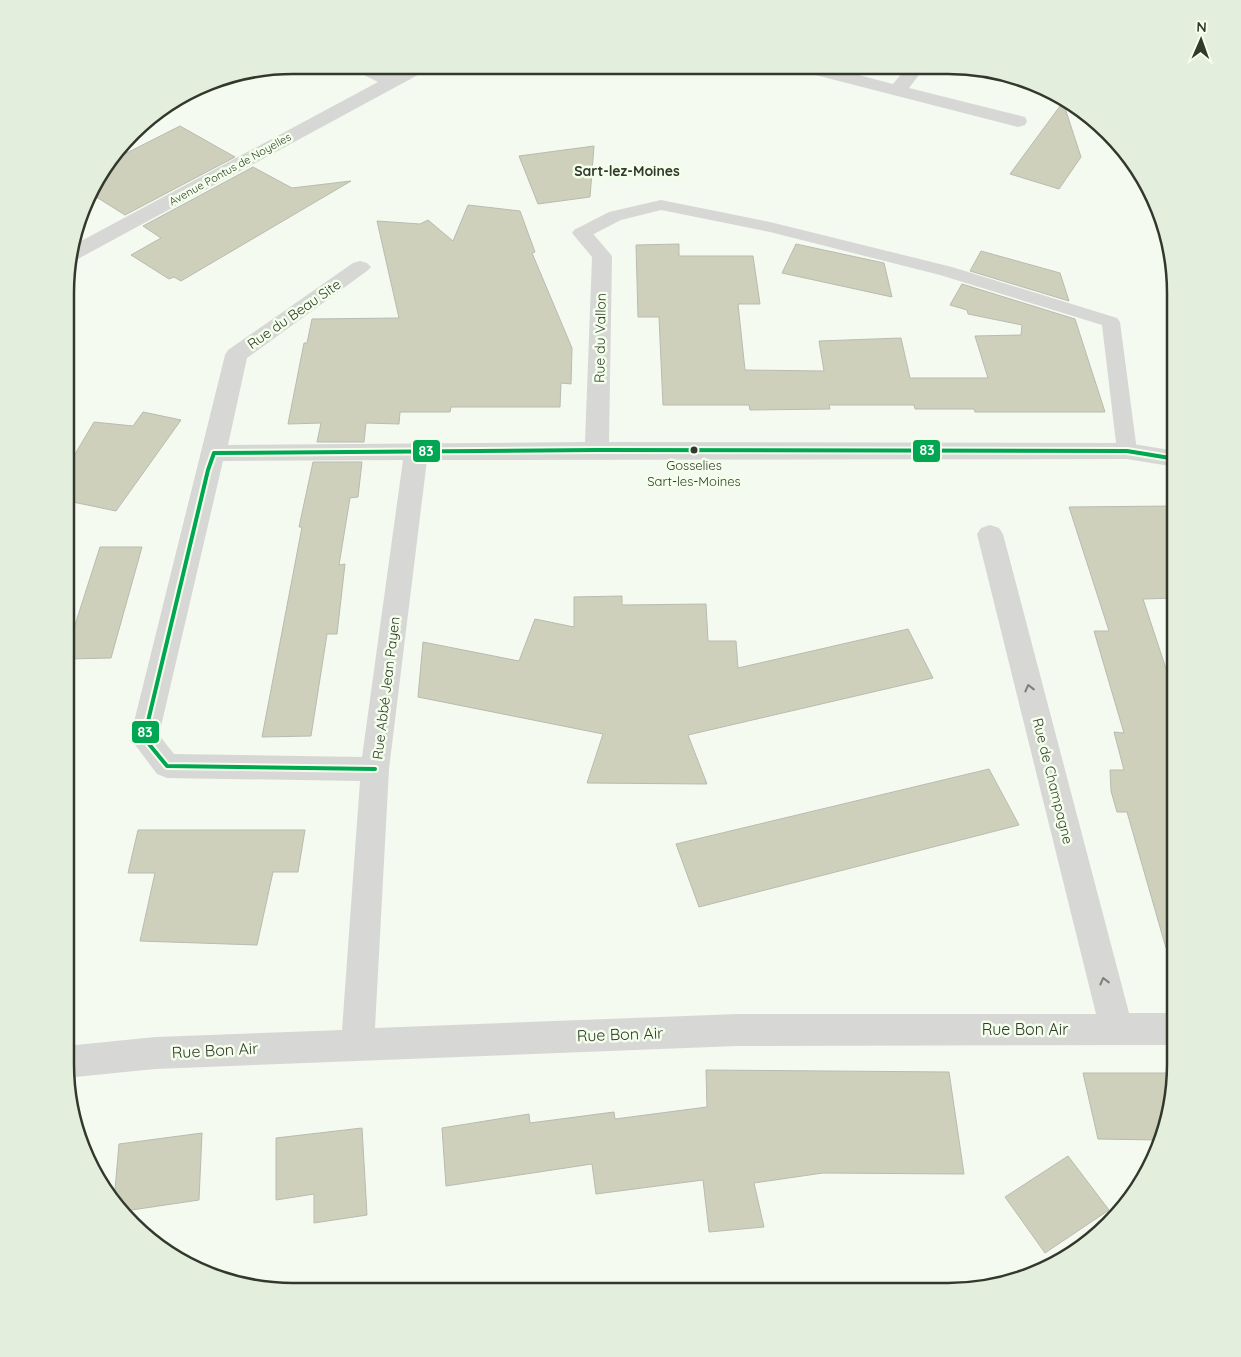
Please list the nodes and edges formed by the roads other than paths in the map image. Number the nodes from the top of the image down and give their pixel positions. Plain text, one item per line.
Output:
1 (376, 74) edge
2 (404, 74) edge
3 (834, 74) edge
4 (910, 74) edge
5 (390, 81) junction
6 (897, 90) junction
7 (1018, 121) dead end
8 (582, 232) joint
9 (78, 251) edge
10 (360, 267) dead end
11 (598, 450) junction
12 (1127, 451) junction
13 (214, 453) junction
14 (416, 453) junction
15 (1167, 458) edge
16 (990, 534) dead end
17 (375, 769) junction
18 (1116, 1028) junction
19 (1167, 1029) edge
20 (358, 1043) junction
21 (74, 1061) edge

1 - 5 street
2 - 5 street, Avenue Pontus de Noyelles
3 - 6 street
4 - 6 street
5 - 9 street, Avenue Pontus de Noyelles
6 - 7 street
8 - 11 street, Rue du Vallon
8 - 12 lane
10 - 13 street, Rue du Beau Site
11 - 12 street
11 - 14 street
12 - 15 street
13 - 14 street
13 - 17 street, Rue du Beau Site
14 - 17 street, Rue Abbé Jean Payen
18 -> 16 street, Rue de Champagne
17 - 20 street, Rue Abbé Jean Payen
18 - 19 street, Rue Bon Air
18 - 20 street, Rue Bon Air
20 - 21 street, Rue Bon Air

